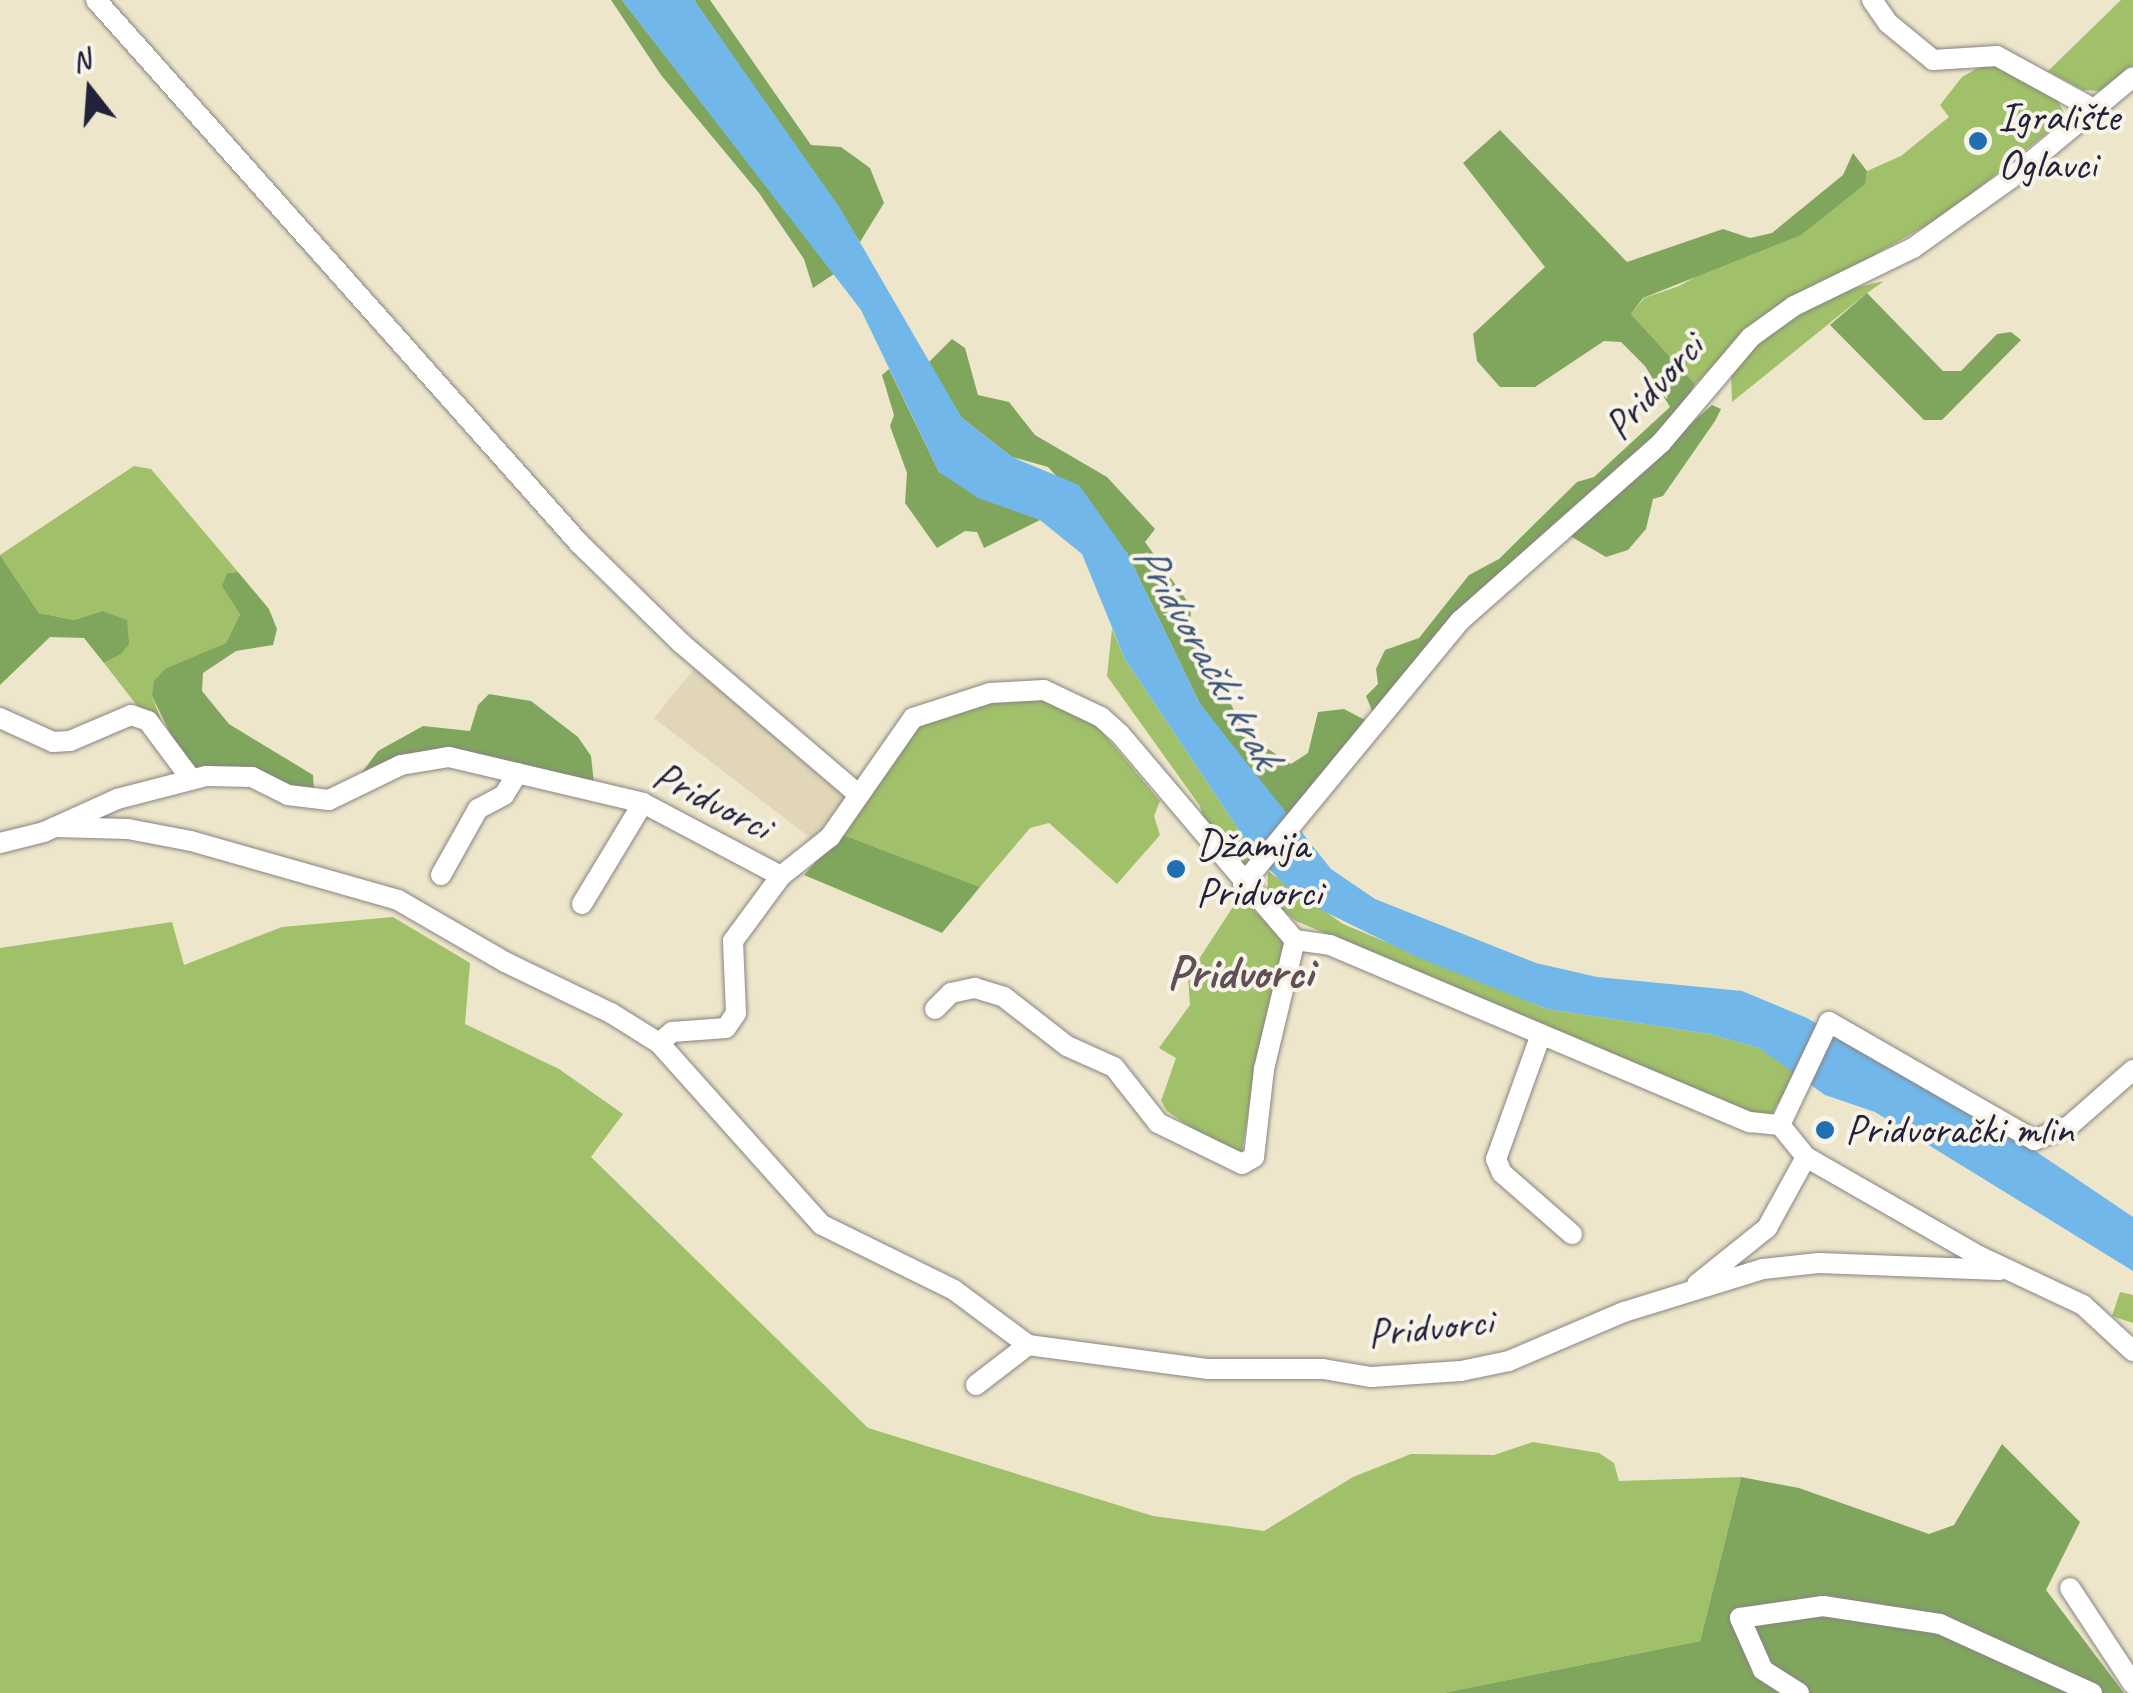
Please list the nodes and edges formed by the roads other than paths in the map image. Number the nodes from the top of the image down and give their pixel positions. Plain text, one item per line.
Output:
1 (96, 0) edge
2 (1872, 0) edge
3 (2133, 77) edge
4 (2090, 107) junction
5 (0, 718) edge
6 (518, 774) junction
7 (190, 779) junction
8 (859, 794) junction
9 (643, 803) junction
10 (53, 827) junction
11 (0, 843) edge
12 (441, 875) dead end
13 (782, 876) junction
14 (1243, 884) junction
15 (582, 904) dead end
16 (1296, 940) junction
17 (934, 1009) dead end
18 (1540, 1037) junction
19 (659, 1042) junction
20 (2133, 1070) edge
21 (1780, 1126) junction
22 (1806, 1157) junction
23 (1572, 1234) dead end
24 (2012, 1270) junction
25 (1692, 1288) junction
26 (1028, 1345) junction
27 (2131, 1347) edge
28 (976, 1385) dead end
29 (2070, 1588) dead end
30 (2133, 1684) edge
31 (1799, 1693) edge
32 (2092, 1693) edge

1 - 8 street
2 - 4 street
3 - 4 street, Pridvorci
4 - 14 street, Pridvorci
5 - 7 street
6 - 7 street, Pridvorci
6 - 9 street, Pridvorci
6 - 12 street
7 - 10 street, Pridvorci
8 - 13 street, Pridvorci
8 - 14 street, Pridvorci
9 - 13 street, Pridvorci
9 - 15 street
10 - 11 street, Pridvorci
10 - 19 street, Pridvorci
13 - 19 street
14 - 16 street, Pridvorci
16 - 17 street
16 - 18 street, Pridvorci
18 - 21 street, Pridvorci
18 - 23 street
19 - 26 street, Pridvorci
20 - 21 street
21 - 22 street, Pridvorci
22 - 24 street, Pridvorci
22 - 25 street
24 - 25 street, Pridvorci
24 - 27 street, Pridvorci
25 - 26 street, Pridvorci
26 - 28 street
29 - 30 street
31 - 32 street

